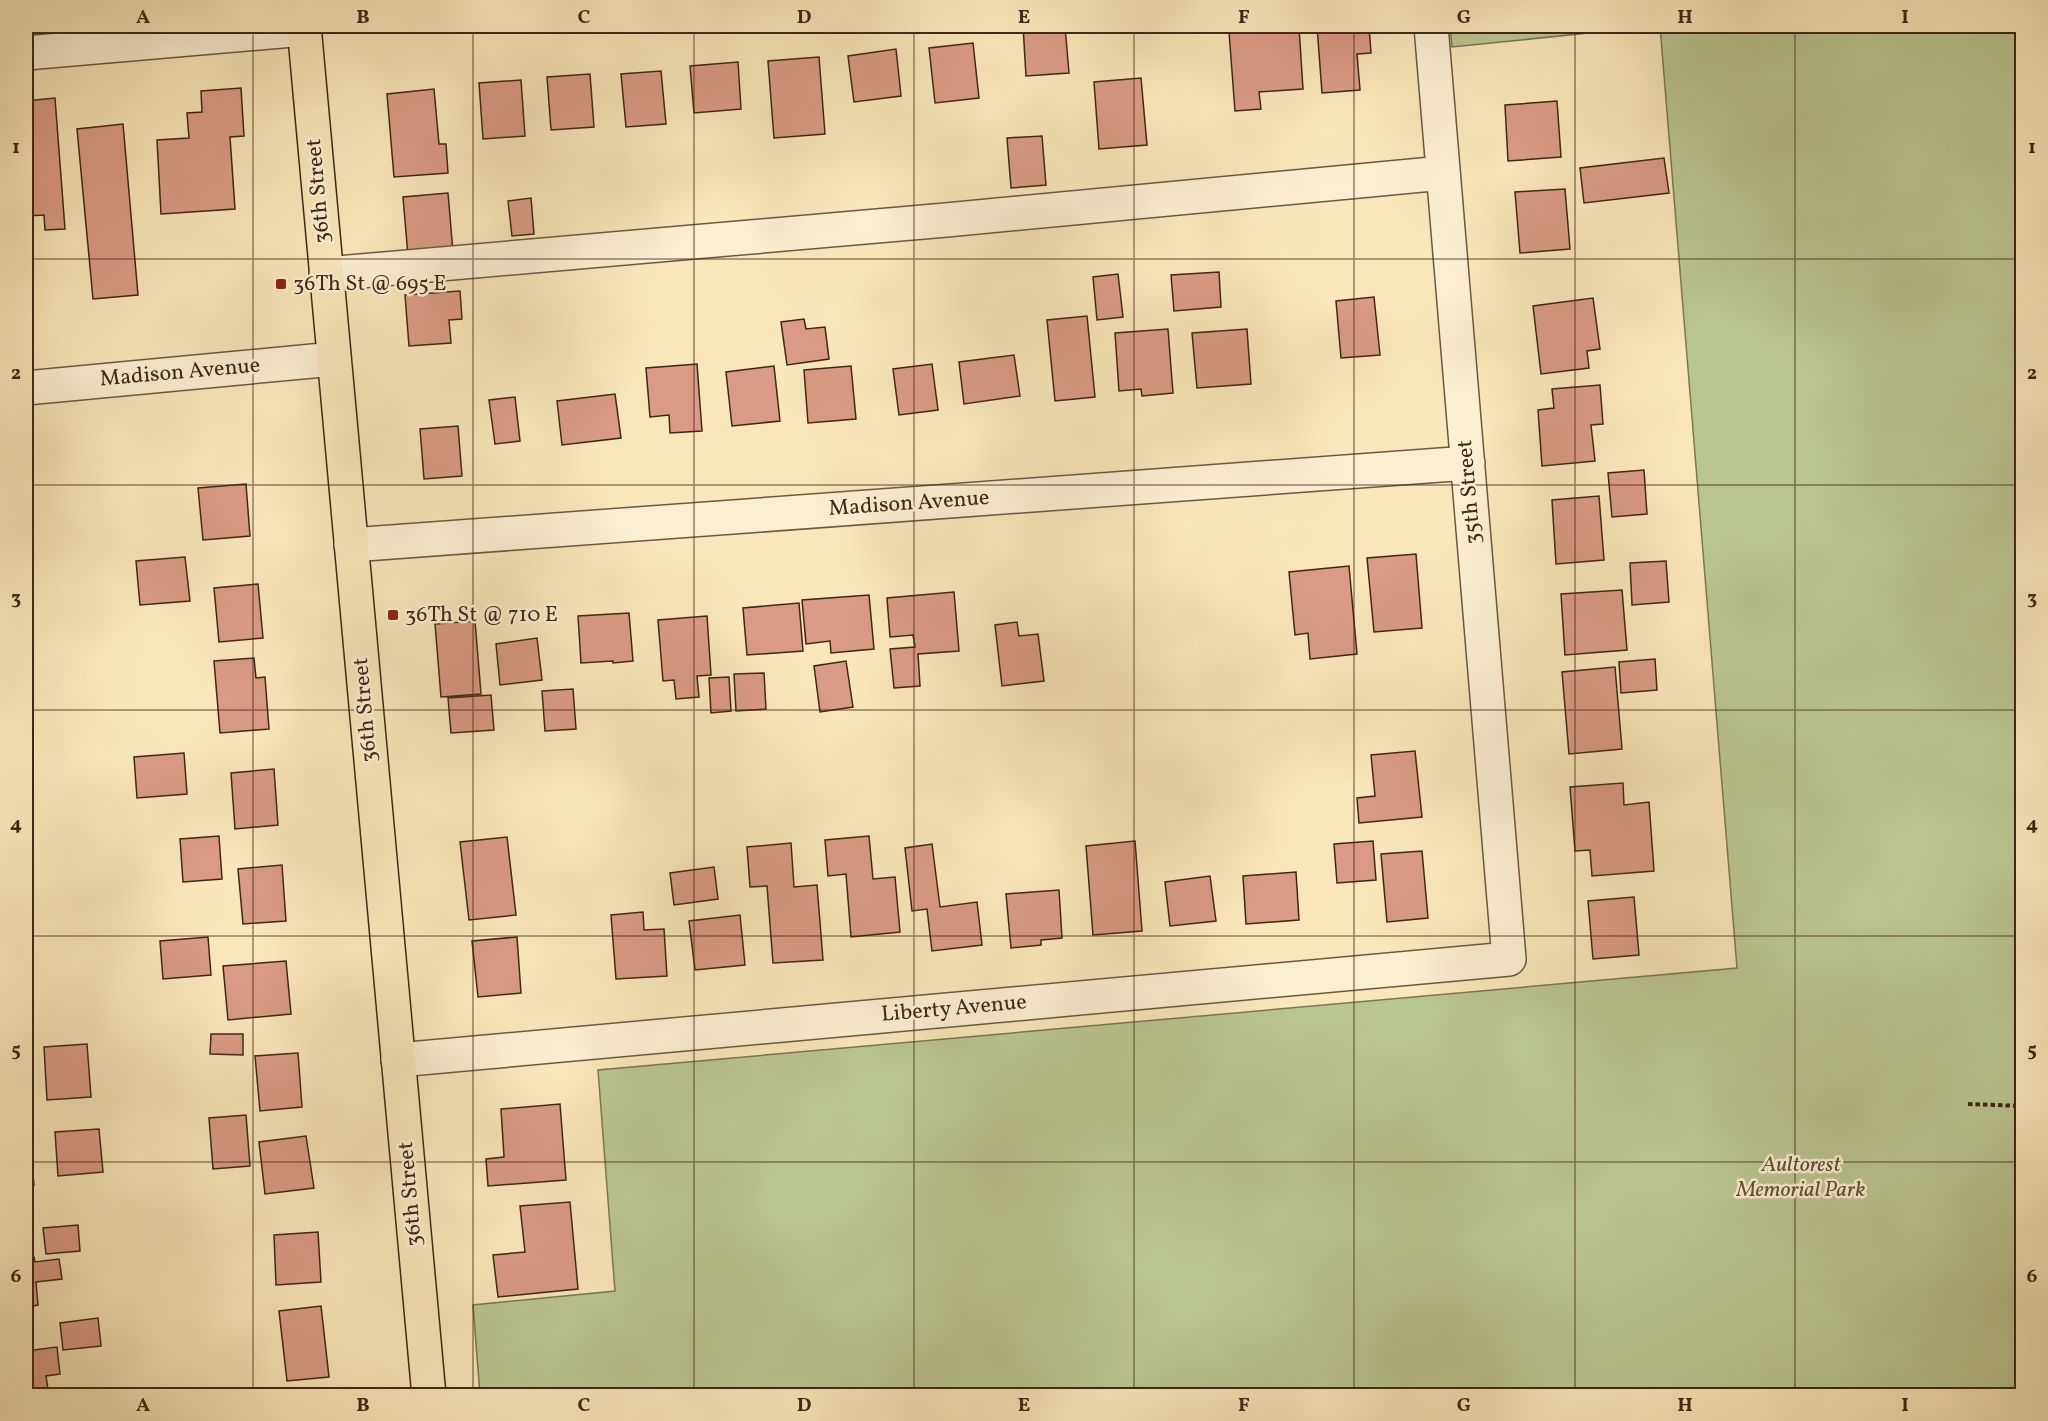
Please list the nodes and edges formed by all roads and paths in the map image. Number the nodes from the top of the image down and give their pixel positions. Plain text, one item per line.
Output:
1 (1431, 26) edge
2 (304, 27) edge
3 (26, 53) edge
4 (1443, 173) junction
5 (326, 274) junction
6 (334, 359) junction
7 (26, 388) edge
8 (1468, 463) junction
9 (351, 545) junction
10 (1509, 959) joint
11 (398, 1060) junction
12 (1968, 1104) dead end
13 (2022, 1106) edge
14 (429, 1395) edge

1 - 4 street, 35th Street
2 - 3 street
2 - 5 main road, 36th Street
4 - 5 street
4 - 8 street, 35th Street
5 - 6 main road, 36th Street
6 - 7 street, Madison Avenue
6 - 9 main road, 36th Street
8 - 9 street, Madison Avenue
8 - 10 street, 35th Street
9 - 11 main road, 36th Street
10 - 11 street, Liberty Avenue
11 - 14 main road, 36th Street
12 - 13 path

